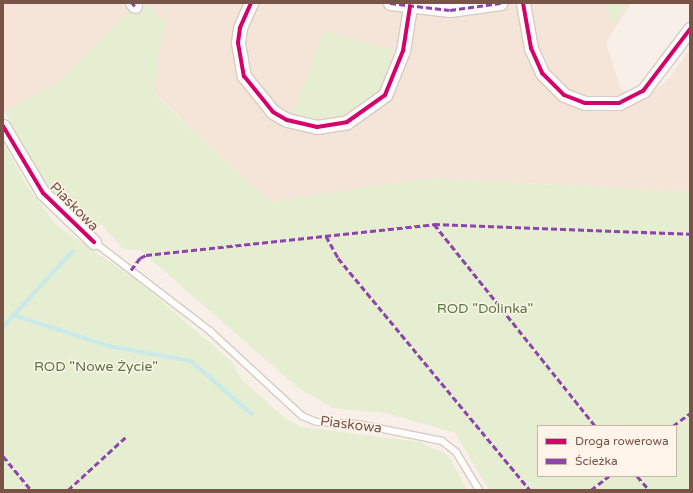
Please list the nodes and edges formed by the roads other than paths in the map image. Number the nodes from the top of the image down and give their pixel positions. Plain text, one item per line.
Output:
1 (251, 3) edge
2 (390, 3) edge
3 (501, 3) edge
4 (523, 3) edge
5 (410, 7) junction
6 (689, 34) edge
7 (3, 126) edge
8 (94, 242) joint
9 (479, 490) edge

1 - 5 street
2 - 5 street
3 - 5 street
4 - 6 street
7 - 8 street, Piaskowa
8 - 9 lane, Piaskowa

